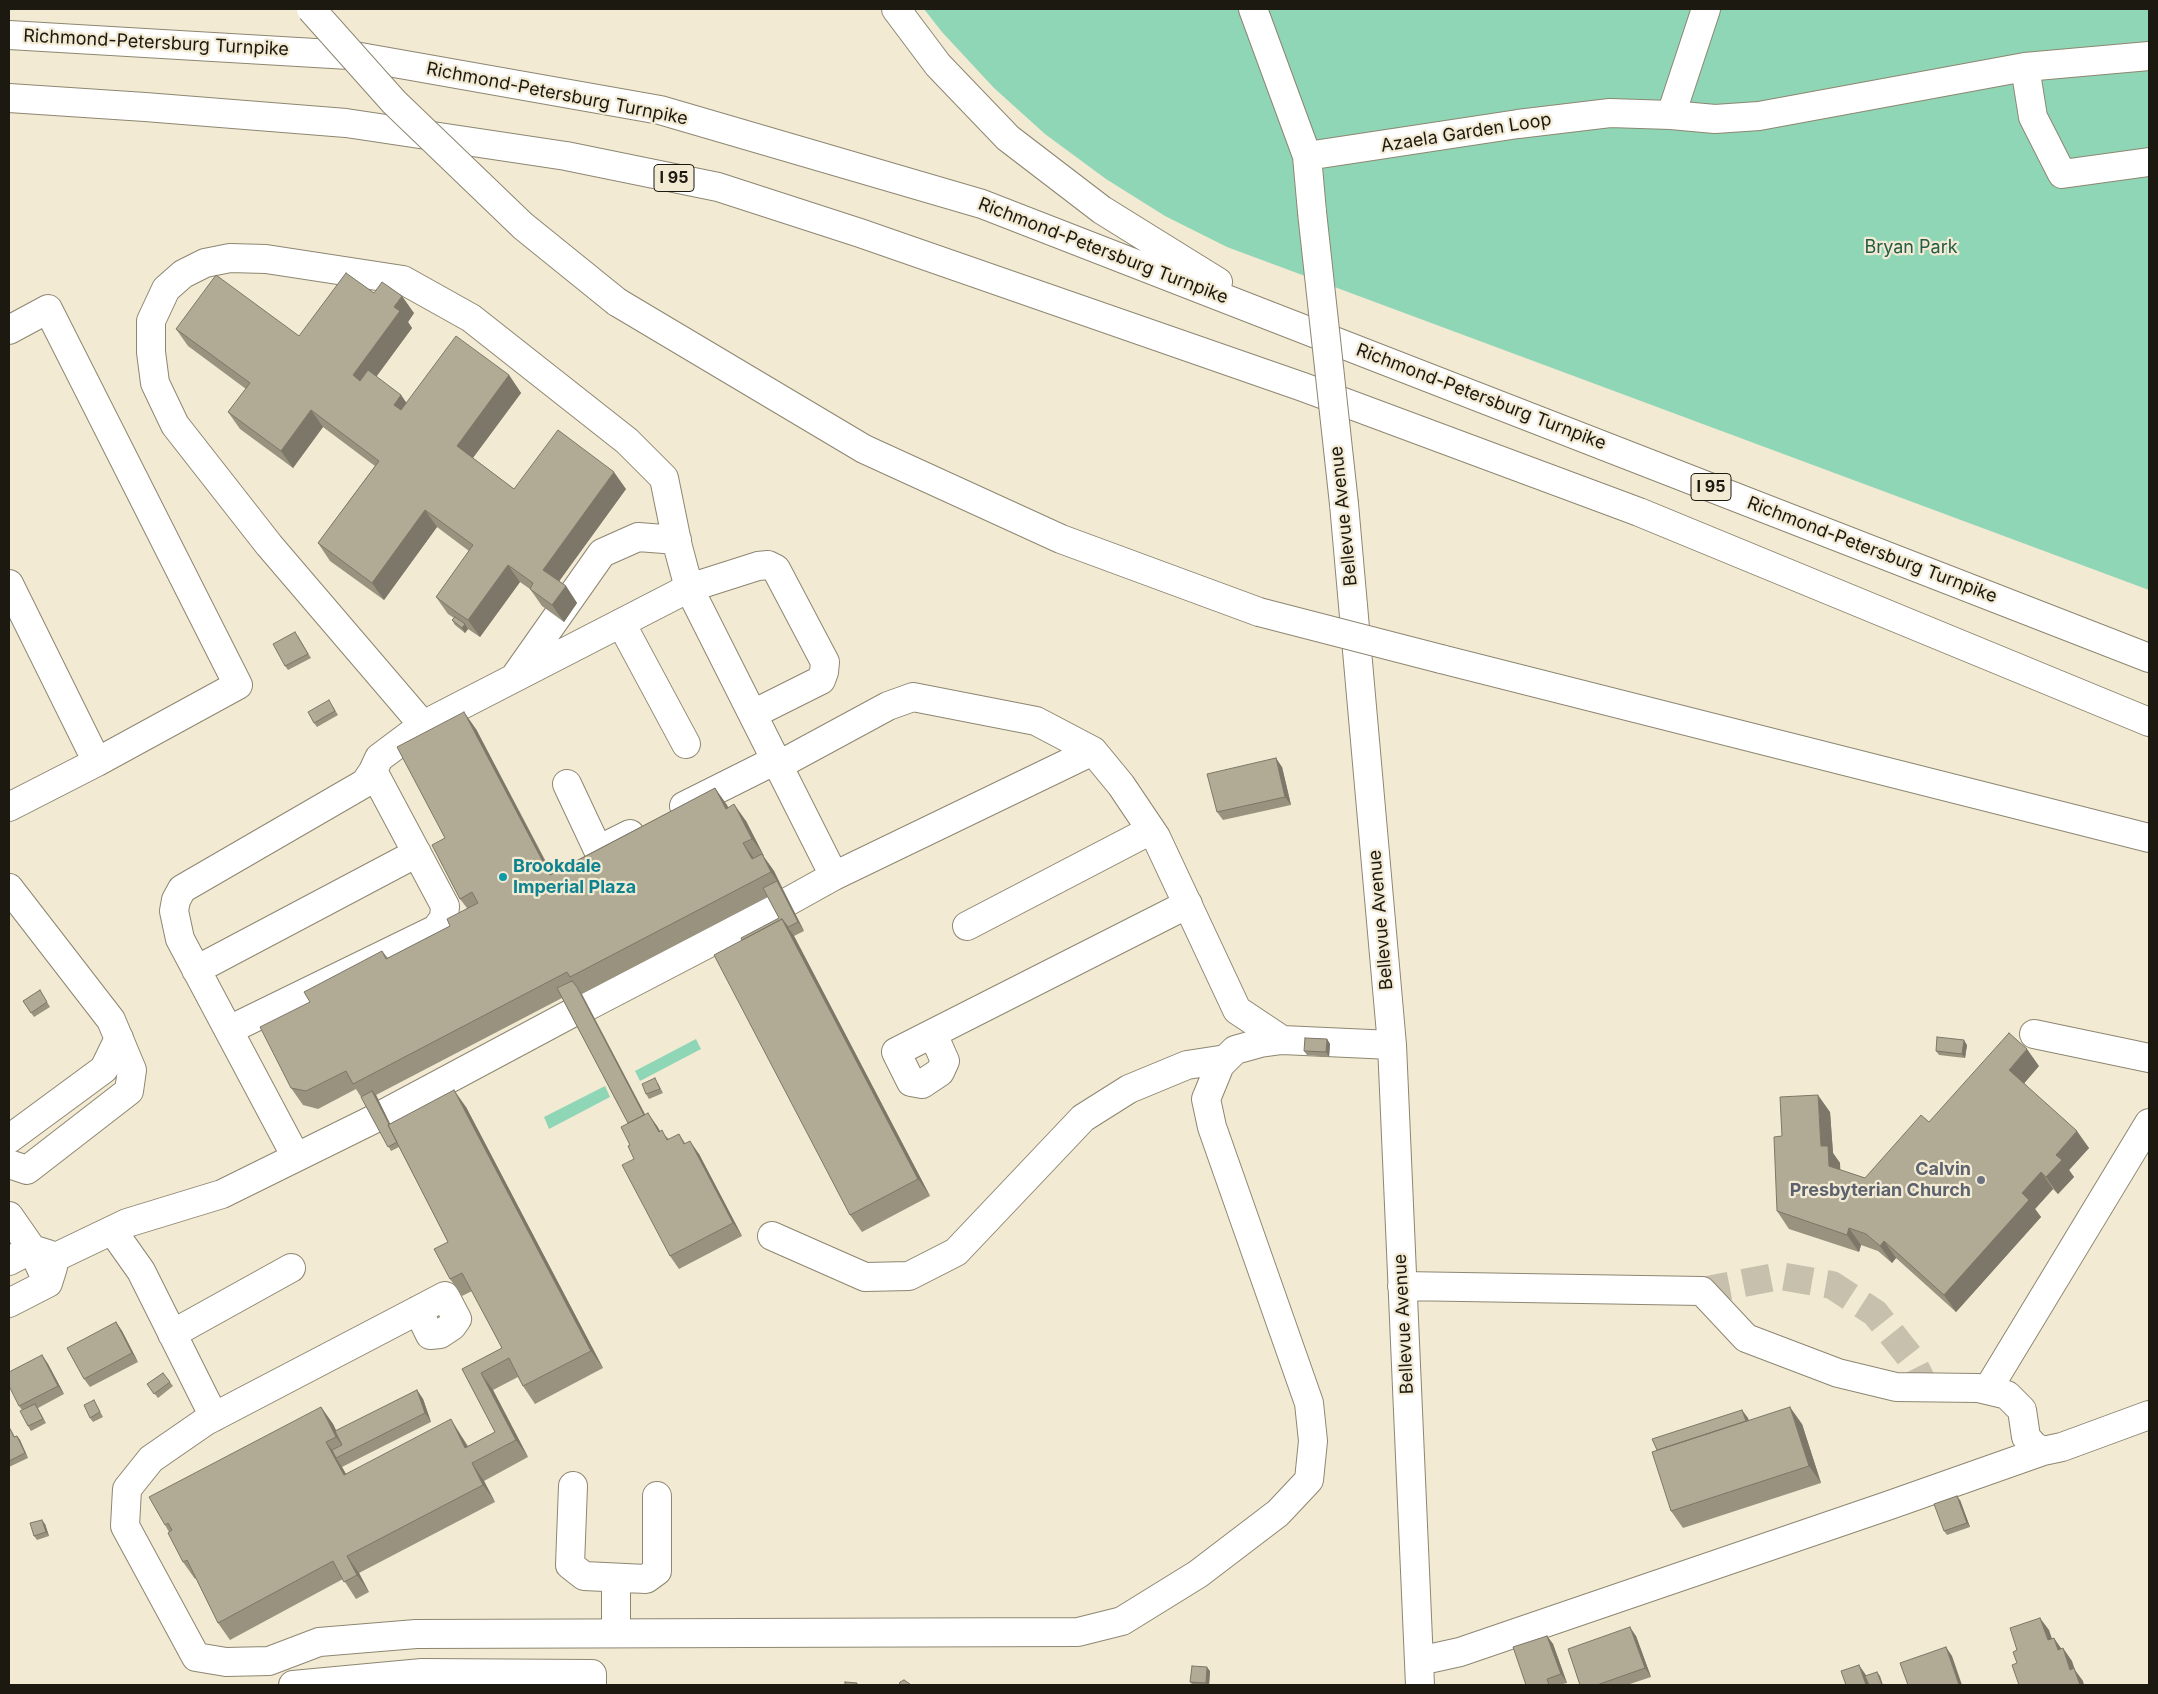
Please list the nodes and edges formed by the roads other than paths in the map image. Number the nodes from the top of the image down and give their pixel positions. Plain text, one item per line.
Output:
1 (311, 9) edge
2 (896, 9) edge
3 (1253, 9) edge
4 (1706, 9) edge
5 (9, 35) edge
6 (2149, 56) edge
7 (2025, 68) junction
8 (9, 98) edge
9 (1671, 115) junction
10 (1307, 156) junction
11 (2149, 162) edge
12 (1272, 316) junction
13 (9, 330) edge
14 (677, 540) junction
15 (9, 584) edge
16 (689, 588) junction
17 (621, 623) junction
18 (2149, 658) edge
19 (512, 680) junction
20 (753, 714) junction
21 (2149, 722) edge
22 (423, 725) junction
23 (686, 744) dead end
24 (1093, 751) junction
25 (97, 762) junction
26 (777, 762) junction
27 (373, 771) junction
28 (567, 784) dead end
29 (9, 807) edge
30 (1151, 830) junction
31 (2149, 838) edge
32 (416, 853) junction
33 (834, 876) junction
34 (9, 888) edge
35 (1188, 904) junction
36 (967, 926) dead end
37 (196, 970) junction
38 (228, 1030) junction
39 (933, 1034) dead end
40 (2034, 1034) dead end
41 (119, 1038) junction
42 (1282, 1040) junction
43 (1392, 1045) junction
44 (2149, 1058) edge
45 (1226, 1059) junction
46 (2149, 1122) edge
47 (9, 1139) edge
48 (296, 1157) junction
49 (9, 1164) edge
50 (9, 1216) edge
51 (112, 1230) junction
52 (772, 1236) dead end
53 (32, 1256) edge
54 (291, 1268) dead end
55 (1402, 1286) junction
56 (9, 1303) edge
57 (418, 1310) dead end
58 (172, 1334) junction
59 (1988, 1389) junction
60 (2149, 1416) edge
61 (214, 1417) junction
62 (2043, 1451) junction
63 (573, 1486) dead end
64 (657, 1496) dead end
65 (616, 1578) junction
66 (616, 1633) junction
67 (1420, 1673) edge
68 (406, 1680) edge
69 (293, 1685) edge
70 (592, 1685) edge

1 - 31 main road, bridge
2 - 12 main road
3 - 10 main road
4 - 9 main road
5 - 12 main road, Richmond-Petersburg Turnpike / I 95
6 - 7 main road, Azaela Garden Loop
7 - 9 main road, Azaela Garden Loop
7 - 11 main road
8 - 21 main road, I 95
9 - 10 main road, Azaela Garden Loop
10 - 43 main road, Bellevue Avenue, bridge
12 - 18 main road, Richmond-Petersburg Turnpike / I 95
13 - 25 main road
14 - 16 main road
14 - 19 main road
14 - 22 main road
15 - 25 main road
16 - 17 main road
16 - 20 main road
16 - 20 main road
17 - 19 main road
17 - 23 main road
19 - 22 main road
20 - 26 main road
22 - 27 main road
24 - 26 main road
24 - 30 main road
24 - 33 main road
25 - 29 main road
26 - 28 main road
26 - 33 main road
27 - 32 main road
27 - 37 main road
30 - 35 main road
30 - 36 main road
32 - 37 main road
32 - 38 main road
33 - 48 main road
34 - 41 main road
35 - 39 main road
35 - 42 main road
37 - 38 main road
38 - 48 main road
40 - 44 main road
41 - 47 main road
41 - 49 main road
42 - 43 main road
42 - 45 main road
43 - 55 main road, Bellevue Avenue
45 - 52 main road
45 - 66 main road
46 - 59 main road
48 - 51 main road
50 - 53 main road
51 - 53 main road
51 - 58 main road
53 - 56 main road
54 - 58 main road
55 - 59 main road
55 - 67 main road, Bellevue Avenue
57 - 61 main road
58 - 61 main road
59 - 62 main road
60 - 62 main road
61 - 66 main road
62 - 67 main road
63 - 65 main road
64 - 65 main road
65 - 66 main road
68 - 69 main road
68 - 70 main road

